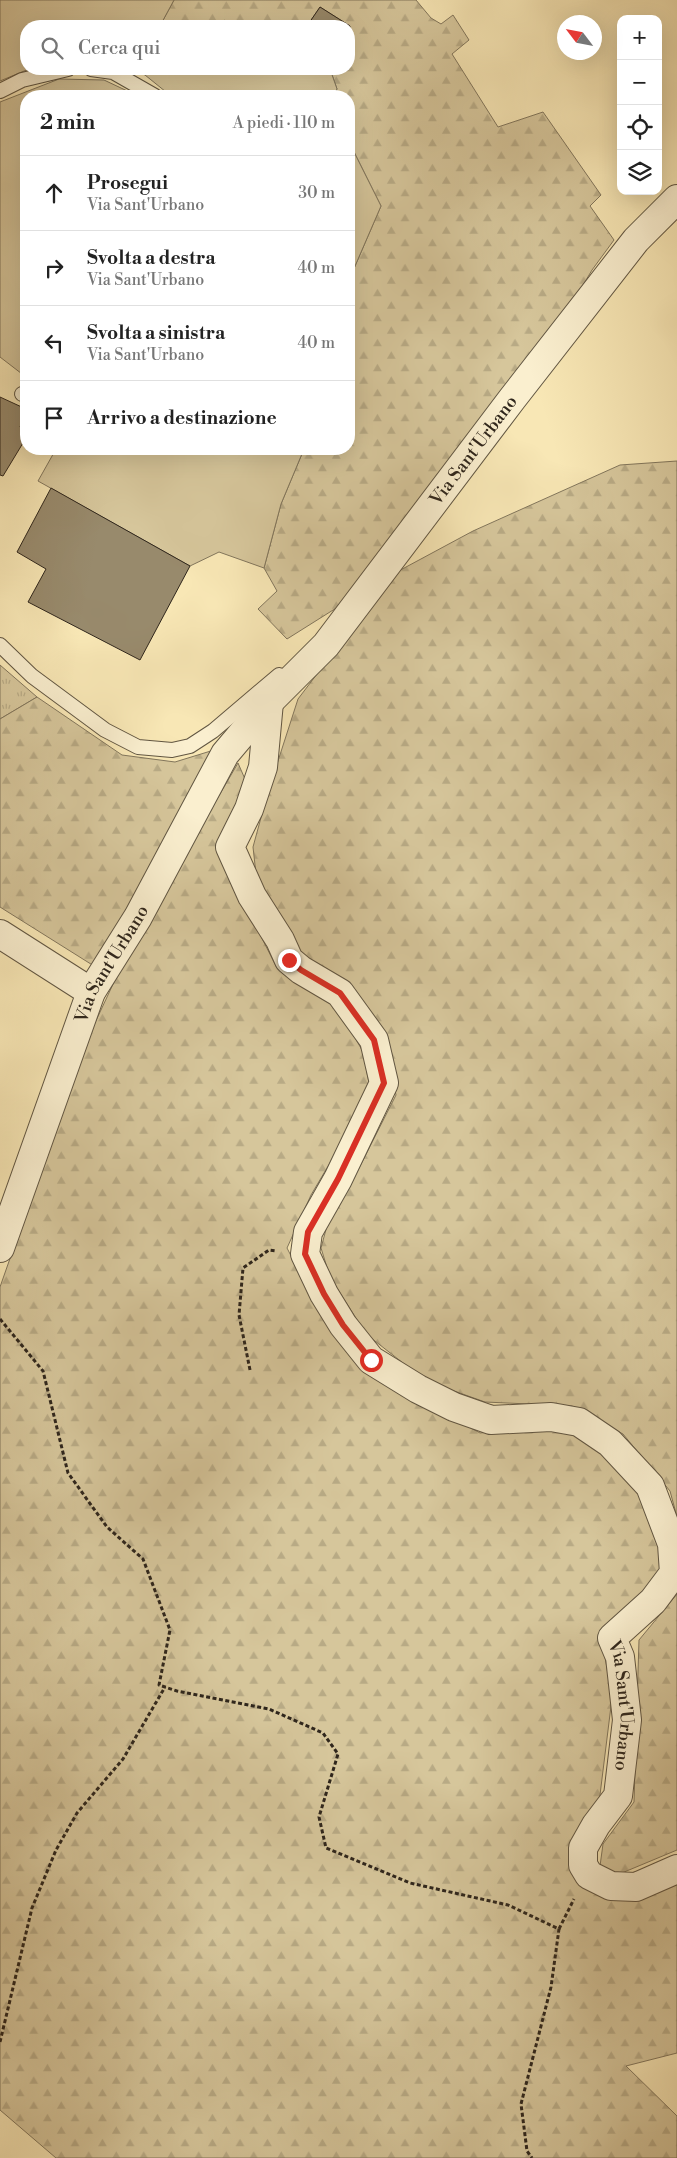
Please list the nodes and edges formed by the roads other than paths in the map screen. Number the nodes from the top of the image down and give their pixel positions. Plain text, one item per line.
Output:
1 (43, 75) edge
2 (118, 75) edge
3 (144, 90) edge
4 (0, 91) edge
5 (677, 199) edge
6 (0, 645) edge
7 (326, 645) junction
8 (269, 702) junction
9 (0, 934) edge
10 (91, 992) junction
11 (0, 1248) edge
12 (677, 1869) edge

1 - 4 lane
2 - 3 lane
5 - 7 street, Via Sant'Urbano
6 - 7 lane
7 - 8 street, Via Sant'Urbano
8 - 10 street, Via Sant'Urbano
8 - 12 street, Via Sant'Urbano
9 - 10 street
10 - 11 street, Via Sant'Urbano

